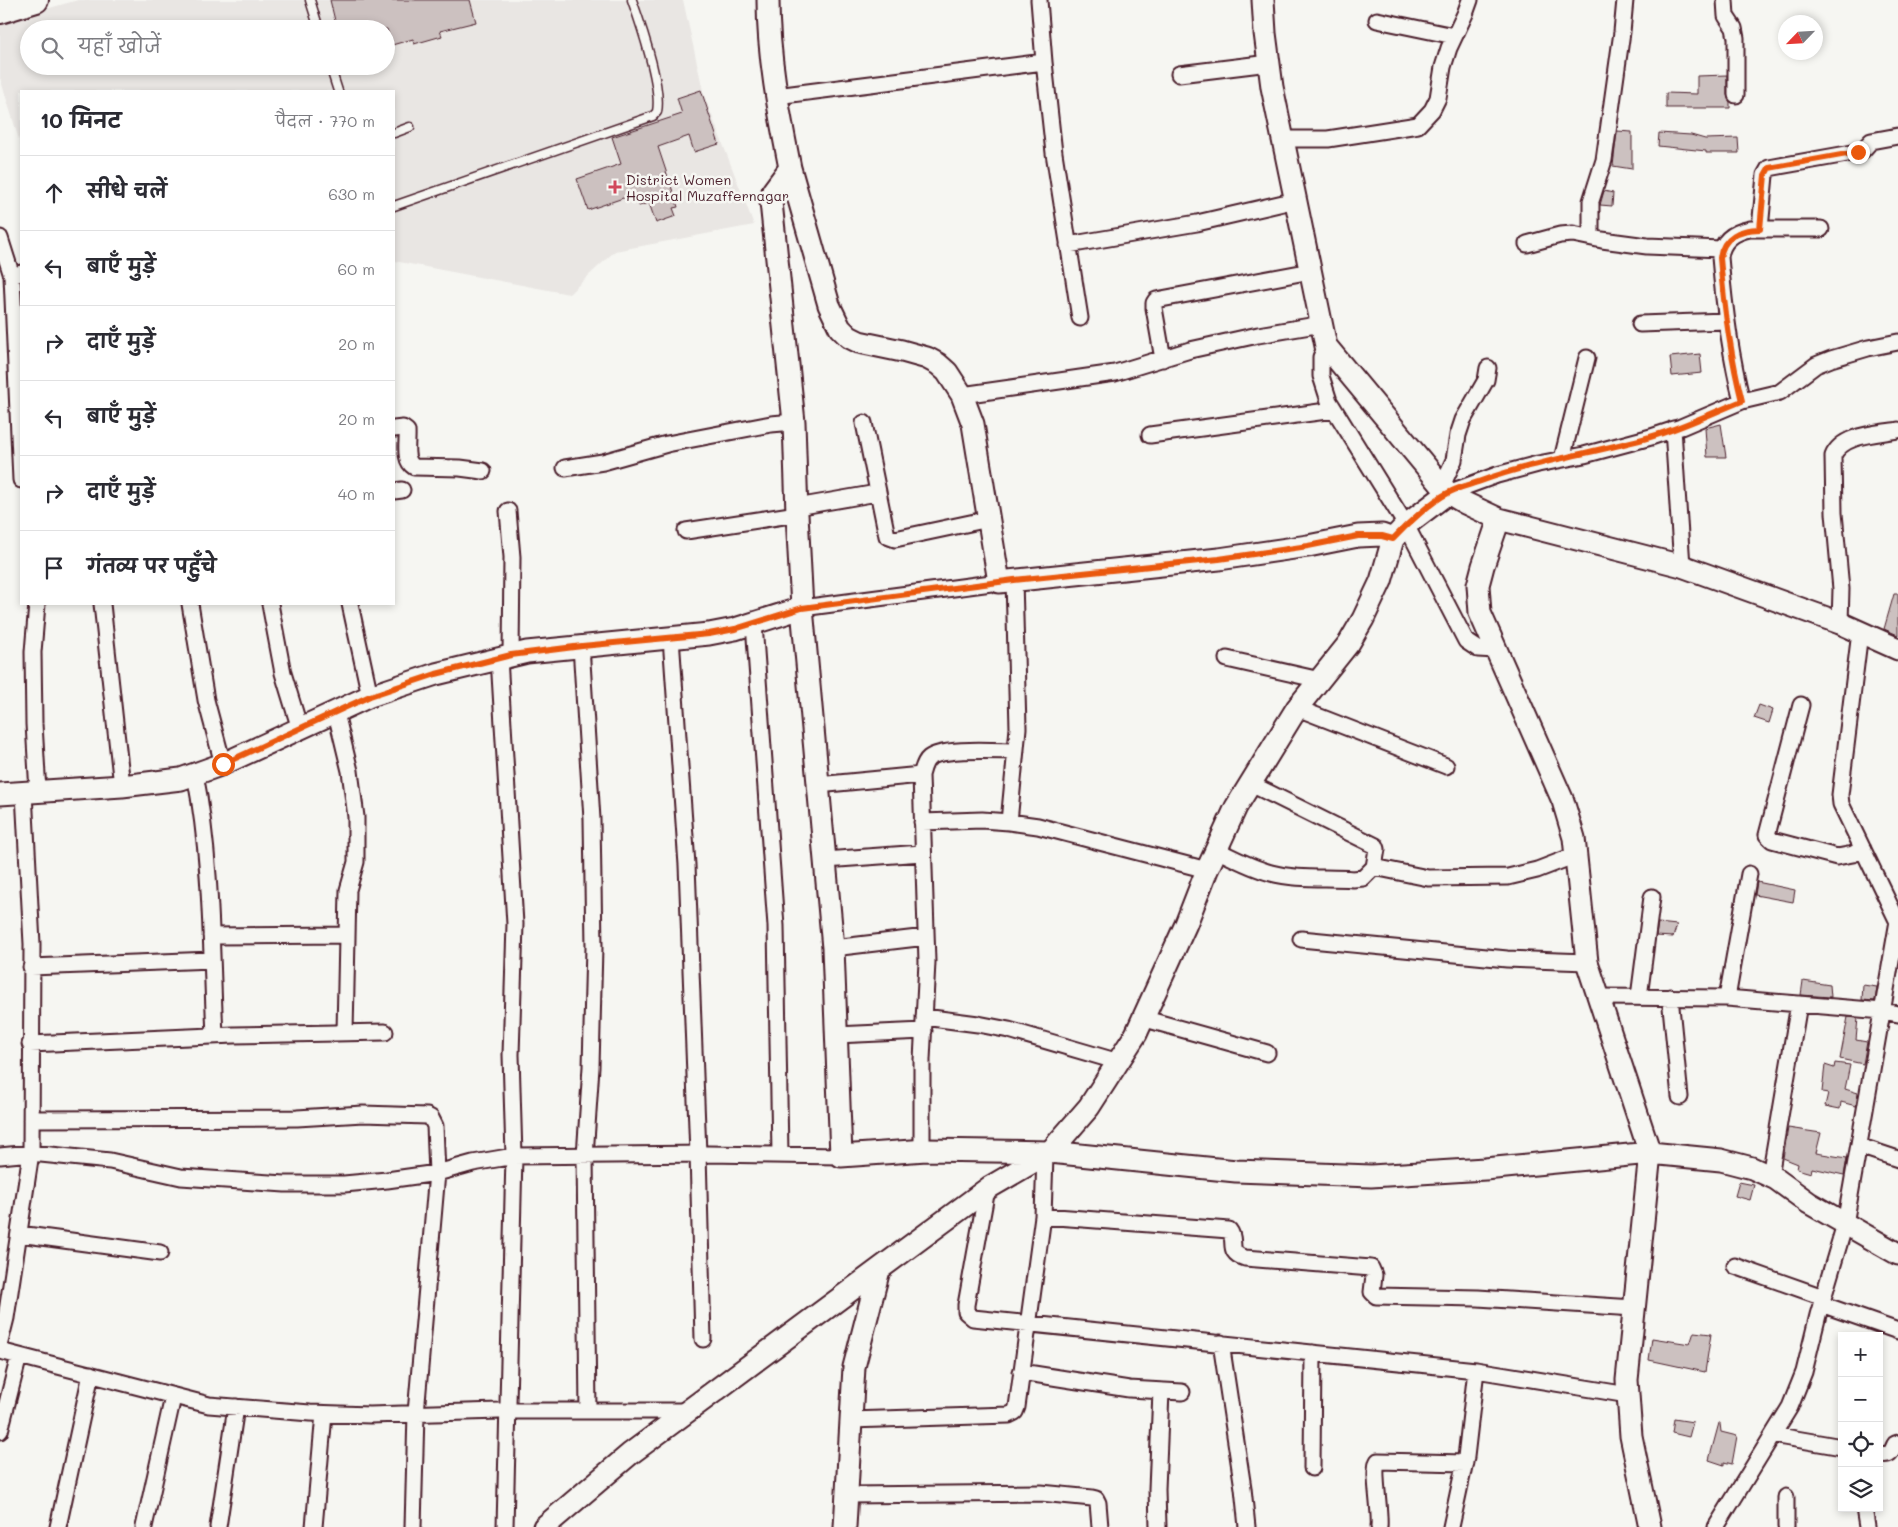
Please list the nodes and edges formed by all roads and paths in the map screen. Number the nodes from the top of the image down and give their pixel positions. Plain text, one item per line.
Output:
1 (36, 0) edge
2 (310, 0) edge
3 (632, 0) edge
4 (768, 0) edge
5 (1039, 0) edge
6 (1263, 0) edge
7 (1470, 0) edge
8 (1625, 0) edge
9 (1725, 0) edge
10 (0, 11) edge
11 (316, 20) edge
12 (1377, 20) dead end
13 (1454, 36) junction
14 (1044, 62) junction
15 (1269, 63) junction
16 (1179, 74) dead end
17 (333, 75) edge
18 (338, 90) edge
19 (1736, 95) dead end
20 (776, 96) junction
21 (410, 126) dead end
22 (395, 132) edge
23 (1898, 136) edge
24 (1283, 138) junction
25 (790, 168) junction
26 (1296, 200) junction
27 (395, 206) edge
28 (1760, 229) junction
29 (1821, 229) dead end
30 (0, 238) edge
31 (1591, 238) junction
32 (1527, 244) dead end
33 (1068, 245) junction
34 (1721, 249) junction
35 (1311, 271) junction
36 (17, 274) edge
37 (1080, 318) dead end
38 (1726, 321) junction
39 (1322, 324) junction
40 (1640, 324) dead end
41 (1898, 342) edge
42 (1326, 346) junction
43 (1587, 358) dead end
44 (1163, 359) junction
45 (1488, 368) dead end
46 (962, 395) junction
47 (1742, 401) junction
48 (1334, 410) junction
49 (794, 422) junction
50 (864, 423) dead end
51 (20, 428) edge
52 (395, 429) edge
53 (1673, 429) junction
54 (1898, 430) edge
55 (1150, 435) dead end
56 (1562, 459) junction
57 (565, 468) dead end
58 (483, 471) dead end
59 (1445, 489) junction
60 (878, 493) junction
61 (508, 511) dead end
62 (797, 511) junction
63 (989, 518) junction
64 (1499, 519) junction
65 (686, 531) dead end
66 (1400, 532) junction
67 (1682, 566) junction
68 (1007, 581) junction
69 (37, 605) edge
70 (102, 605) edge
71 (190, 605) edge
72 (270, 605) edge
73 (350, 605) edge
74 (802, 608) junction
75 (1840, 623) junction
76 (754, 624) junction
77 (1860, 632) junction
78 (671, 638) junction
79 (582, 646) junction
80 (1898, 649) edge
81 (1496, 650) junction
82 (505, 657) junction
83 (1227, 659) dead end
84 (1320, 680) junction
85 (370, 696) junction
86 (1801, 705) dead end
87 (1297, 708) junction
88 (336, 712) junction
89 (300, 729) junction
90 (1016, 751) junction
91 (223, 764) junction
92 (1446, 766) dead end
93 (195, 774) junction
94 (921, 775) junction
95 (1251, 784) junction
96 (818, 785) junction
97 (122, 786) junction
98 (31, 792) junction
99 (0, 794) edge
100 (922, 822) junction
101 (1009, 822) junction
102 (1863, 849) junction
103 (1217, 850) junction
104 (922, 854) junction
105 (1576, 855) junction
106 (825, 860) junction
107 (1374, 866) junction
108 (1207, 870) junction
109 (1749, 874) dead end
110 (1652, 897) dead end
111 (1898, 922) edge
112 (347, 935) junction
113 (211, 936) junction
114 (926, 938) junction
115 (1301, 939) dead end
116 (833, 948) junction
117 (212, 960) junction
118 (1587, 962) junction
119 (31, 967) junction
120 (1599, 997) junction
121 (1638, 997) junction
122 (1670, 997) junction
123 (1727, 998) junction
124 (1798, 1004) junction
125 (1883, 1011) junction
126 (1898, 1014) edge
127 (1142, 1018) junction
128 (924, 1024) junction
129 (345, 1032) junction
130 (385, 1032) dead end
131 (836, 1035) junction
132 (215, 1036) junction
133 (30, 1044) junction
134 (1266, 1053) dead end
135 (1119, 1062) junction
136 (1680, 1097) dead end
137 (31, 1119) junction
138 (1859, 1146) junction
139 (922, 1150) junction
140 (31, 1153) junction
141 (1650, 1153) junction
142 (698, 1154) junction
143 (1047, 1154) junction
144 (780, 1155) junction
145 (0, 1156) edge
146 (514, 1156) junction
147 (586, 1156) junction
148 (841, 1156) junction
149 (1898, 1158) edge
150 (437, 1173) junction
151 (1770, 1176) junction
152 (987, 1189) junction
153 (1043, 1216) junction
154 (1845, 1224) junction
155 (19, 1234) junction
156 (160, 1253) dead end
157 (1898, 1254) edge
158 (1735, 1266) dead end
159 (879, 1270) junction
160 (1822, 1300) junction
161 (1634, 1308) junction
162 (1028, 1324) junction
163 (1898, 1331) edge
164 (703, 1339) dead end
165 (0, 1342) edge
166 (1221, 1343) junction
167 (0, 1351) edge
168 (1313, 1353) junction
169 (19, 1356) junction
170 (1476, 1370) junction
171 (1022, 1372) junction
172 (91, 1374) junction
173 (1161, 1391) junction
174 (1182, 1392) dead end
175 (1628, 1395) junction
176 (173, 1396) junction
177 (236, 1407) junction
178 (507, 1411) junction
179 (588, 1411) junction
180 (687, 1411) junction
181 (416, 1413) junction
182 (324, 1414) junction
183 (850, 1420) junction
184 (0, 1431) edge
185 (1773, 1434) junction
186 (1898, 1443) edge
187 (1838, 1446) edge
188 (1883, 1454) edge
189 (1465, 1463) junction
190 (1312, 1468) dead end
191 (848, 1495) junction
192 (1786, 1497) dead end
193 (1865, 1512) edge
194 (58, 1527) edge
195 (144, 1527) edge
196 (218, 1527) edge
197 (314, 1527) edge
198 (413, 1527) edge
199 (505, 1527) edge
200 (544, 1527) edge
201 (845, 1527) edge
202 (1100, 1527) edge
203 (1158, 1527) edge
204 (1247, 1527) edge
205 (1379, 1527) edge
206 (1452, 1527) edge
207 (1650, 1527) edge
208 (1716, 1527) edge
209 (1786, 1527) edge
210 (1867, 1527) edge

1 - 10 main road
2 - 11 lane
3 - 27 lane
4 - 20 street
5 - 14 street
6 - 15 street
7 - 13 street
8 - 31 street
9 - 19 street
12 - 13 street
13 - 24 street
14 - 20 street
14 - 33 street
15 - 16 street
15 - 24 street
17 - 18 lane
20 - 25 street
21 - 22 lane
23 - 28 street
24 - 26 street
25 - 46 street
25 - 49 street
26 - 33 street
26 - 35 street
28 - 29 street
28 - 34 street
30 - 36 street
31 - 32 street
31 - 34 street
33 - 37 street
34 - 38 street
35 - 39 street
35 - 44 street
36 - 51 street
38 - 40 street
38 - 47 street
39 - 42 street
39 - 44 street
41 - 47 street
42 - 48 street
42 - 59 street
43 - 56 street
44 - 46 street
45 - 59 street
46 - 63 street
47 - 53 street
48 - 55 street
48 - 66 street
49 - 57 street
49 - 62 street
50 - 60 street
52 - 58 street
53 - 56 street
53 - 67 street
54 - 75 street
56 - 59 street
59 - 64 street
59 - 66 street
60 - 62 street
60 - 63 street
61 - 82 street
62 - 65 street
62 - 74 street
63 - 68 street
64 - 67 street
64 - 81 street
66 - 68 street
66 - 81 street
66 - 84 street
67 - 75 street
68 - 74 street
68 - 90 street
69 - 98 street
70 - 97 street
71 - 91 street
72 - 89 street
73 - 85 street
74 - 76 street
74 - 96 street
75 - 77 street
76 - 78 street
76 - 144 street
77 - 80 street
77 - 102 street
78 - 79 street
78 - 142 street
79 - 82 street
79 - 147 street
81 - 105 street
82 - 85 street
82 - 146 street
83 - 84 street
84 - 87 street
85 - 88 street
86 - 102 street
87 - 92 street
87 - 95 street
88 - 89 street
88 - 112 street
89 - 91 street
90 - 94 street
90 - 101 street
91 - 93 street
93 - 97 street
93 - 113 street
94 - 96 street
94 - 100 street
95 - 103 street
95 - 107 street
96 - 106 street
97 - 98 street
98 - 99 street
98 - 119 street
100 - 101 street
100 - 104 street
101 - 108 street
102 - 111 street
103 - 107 street
103 - 108 street
104 - 106 street
104 - 114 street
105 - 107 street
105 - 118 street
106 - 116 street
108 - 127 street
109 - 123 street
110 - 121 street
111 - 125 street
112 - 113 street
112 - 129 street
113 - 117 street
114 - 116 street
114 - 128 street
115 - 118 street
116 - 131 street
117 - 119 street
117 - 132 street
118 - 120 street
119 - 133 street
120 - 121 street
120 - 141 street
121 - 122 street
122 - 123 street
122 - 136 street
123 - 124 street
124 - 125 street
124 - 151 street
125 - 126 street
125 - 138 street
127 - 134 street
127 - 135 street
128 - 131 street
128 - 135 street
128 - 139 street
129 - 130 street
129 - 132 street
131 - 148 street
132 - 133 street
133 - 137 street
135 - 143 street
137 - 140 street
137 - 150 street
138 - 149 street
138 - 154 street
139 - 143 street
139 - 148 street
140 - 145 street
140 - 150 street
140 - 155 street
141 - 143 street
141 - 151 street
141 - 161 street
142 - 144 street
142 - 147 street
142 - 164 street
143 - 152 street
143 - 153 street
144 - 148 street
146 - 147 street
146 - 150 street
146 - 178 street
147 - 179 street
150 - 181 street
151 - 154 street
152 - 159 street
152 - 162 street
153 - 161 street
153 - 162 street
154 - 157 street
154 - 160 street
155 - 156 street
155 - 165 street
158 - 160 street
159 - 180 street
159 - 183 street
160 - 163 street
160 - 185 street
161 - 175 street
162 - 166 street
162 - 171 street
166 - 168 street
166 - 204 street
167 - 169 street
168 - 170 street
168 - 190 street
169 - 172 street
169 - 184 street
170 - 175 street
170 - 189 street
171 - 173 street
171 - 183 street
172 - 176 street
172 - 194 street
173 - 174 street
173 - 203 street
175 - 207 street
176 - 177 street
176 - 195 street
177 - 182 street
177 - 196 street
178 - 179 street
178 - 181 street
178 - 199 street
179 - 180 street
180 - 200 street
181 - 182 street
181 - 198 street
182 - 197 street
183 - 191 street
185 - 187 street
185 - 208 street
186 - 188 street
189 - 205 street
189 - 206 street
191 - 201 street
191 - 202 street
192 - 209 street
193 - 210 street

